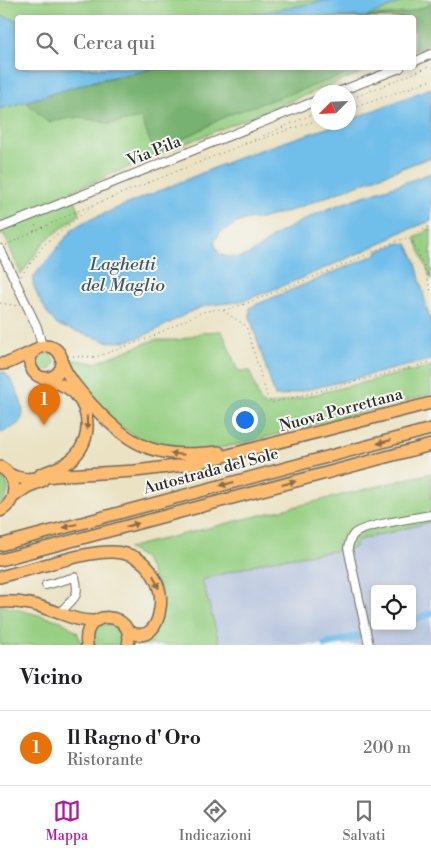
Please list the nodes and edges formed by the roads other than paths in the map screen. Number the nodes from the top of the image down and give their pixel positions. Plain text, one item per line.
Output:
1 (431, 54) edge
2 (416, 61) edge
3 (395, 70) edge
4 (356, 85) edge
5 (311, 103) edge
6 (0, 228) edge
7 (0, 248) edge
8 (38, 349) junction
9 (61, 359) junction
10 (4, 363) edge
11 (32, 370) junction
12 (46, 378) junction
13 (431, 403) edge
14 (431, 429) edge
15 (431, 445) edge
16 (260, 448) junction
17 (0, 466) edge
18 (9, 474) junction
19 (52, 477) junction
20 (26, 479) junction
21 (13, 497) junction
22 (0, 511) edge
23 (431, 514) edge
24 (0, 545) edge
25 (0, 560) edge
26 (0, 577) edge
27 (46, 585) dead end
28 (0, 602) edge
29 (65, 615) junction
30 (96, 621) junction
31 (128, 632) junction
32 (87, 641) edge
33 (128, 645) edge
34 (368, 645) edge

1 - 2 street
3 - 4 street
5 - 6 street, Via Pila
7 - 8 street
8 - 9 highway
8 - 10 highway
8 - 11 highway
9 - 12 highway
16 -> 9 highway
10 - 11 highway
11 - 12 highway
12 -> 20 highway
13 - 16 highway, Nuova Porrettana
14 -> 24 highway, Autostrada del Sole
25 -> 15 highway, Autostrada del Sole
16 - 19 highway, Nuova Porrettana
17 - 18 highway
18 - 20 highway
18 - 21 highway
19 - 20 highway, Nuova Porrettana
19 - 21 highway
21 - 22 highway
23 - 34 street
26 -> 31 highway
27 - 29 street
28 - 29 highway
29 - 30 highway
29 - 32 highway
30 - 31 highway
30 - 32 highway
31 - 33 highway

